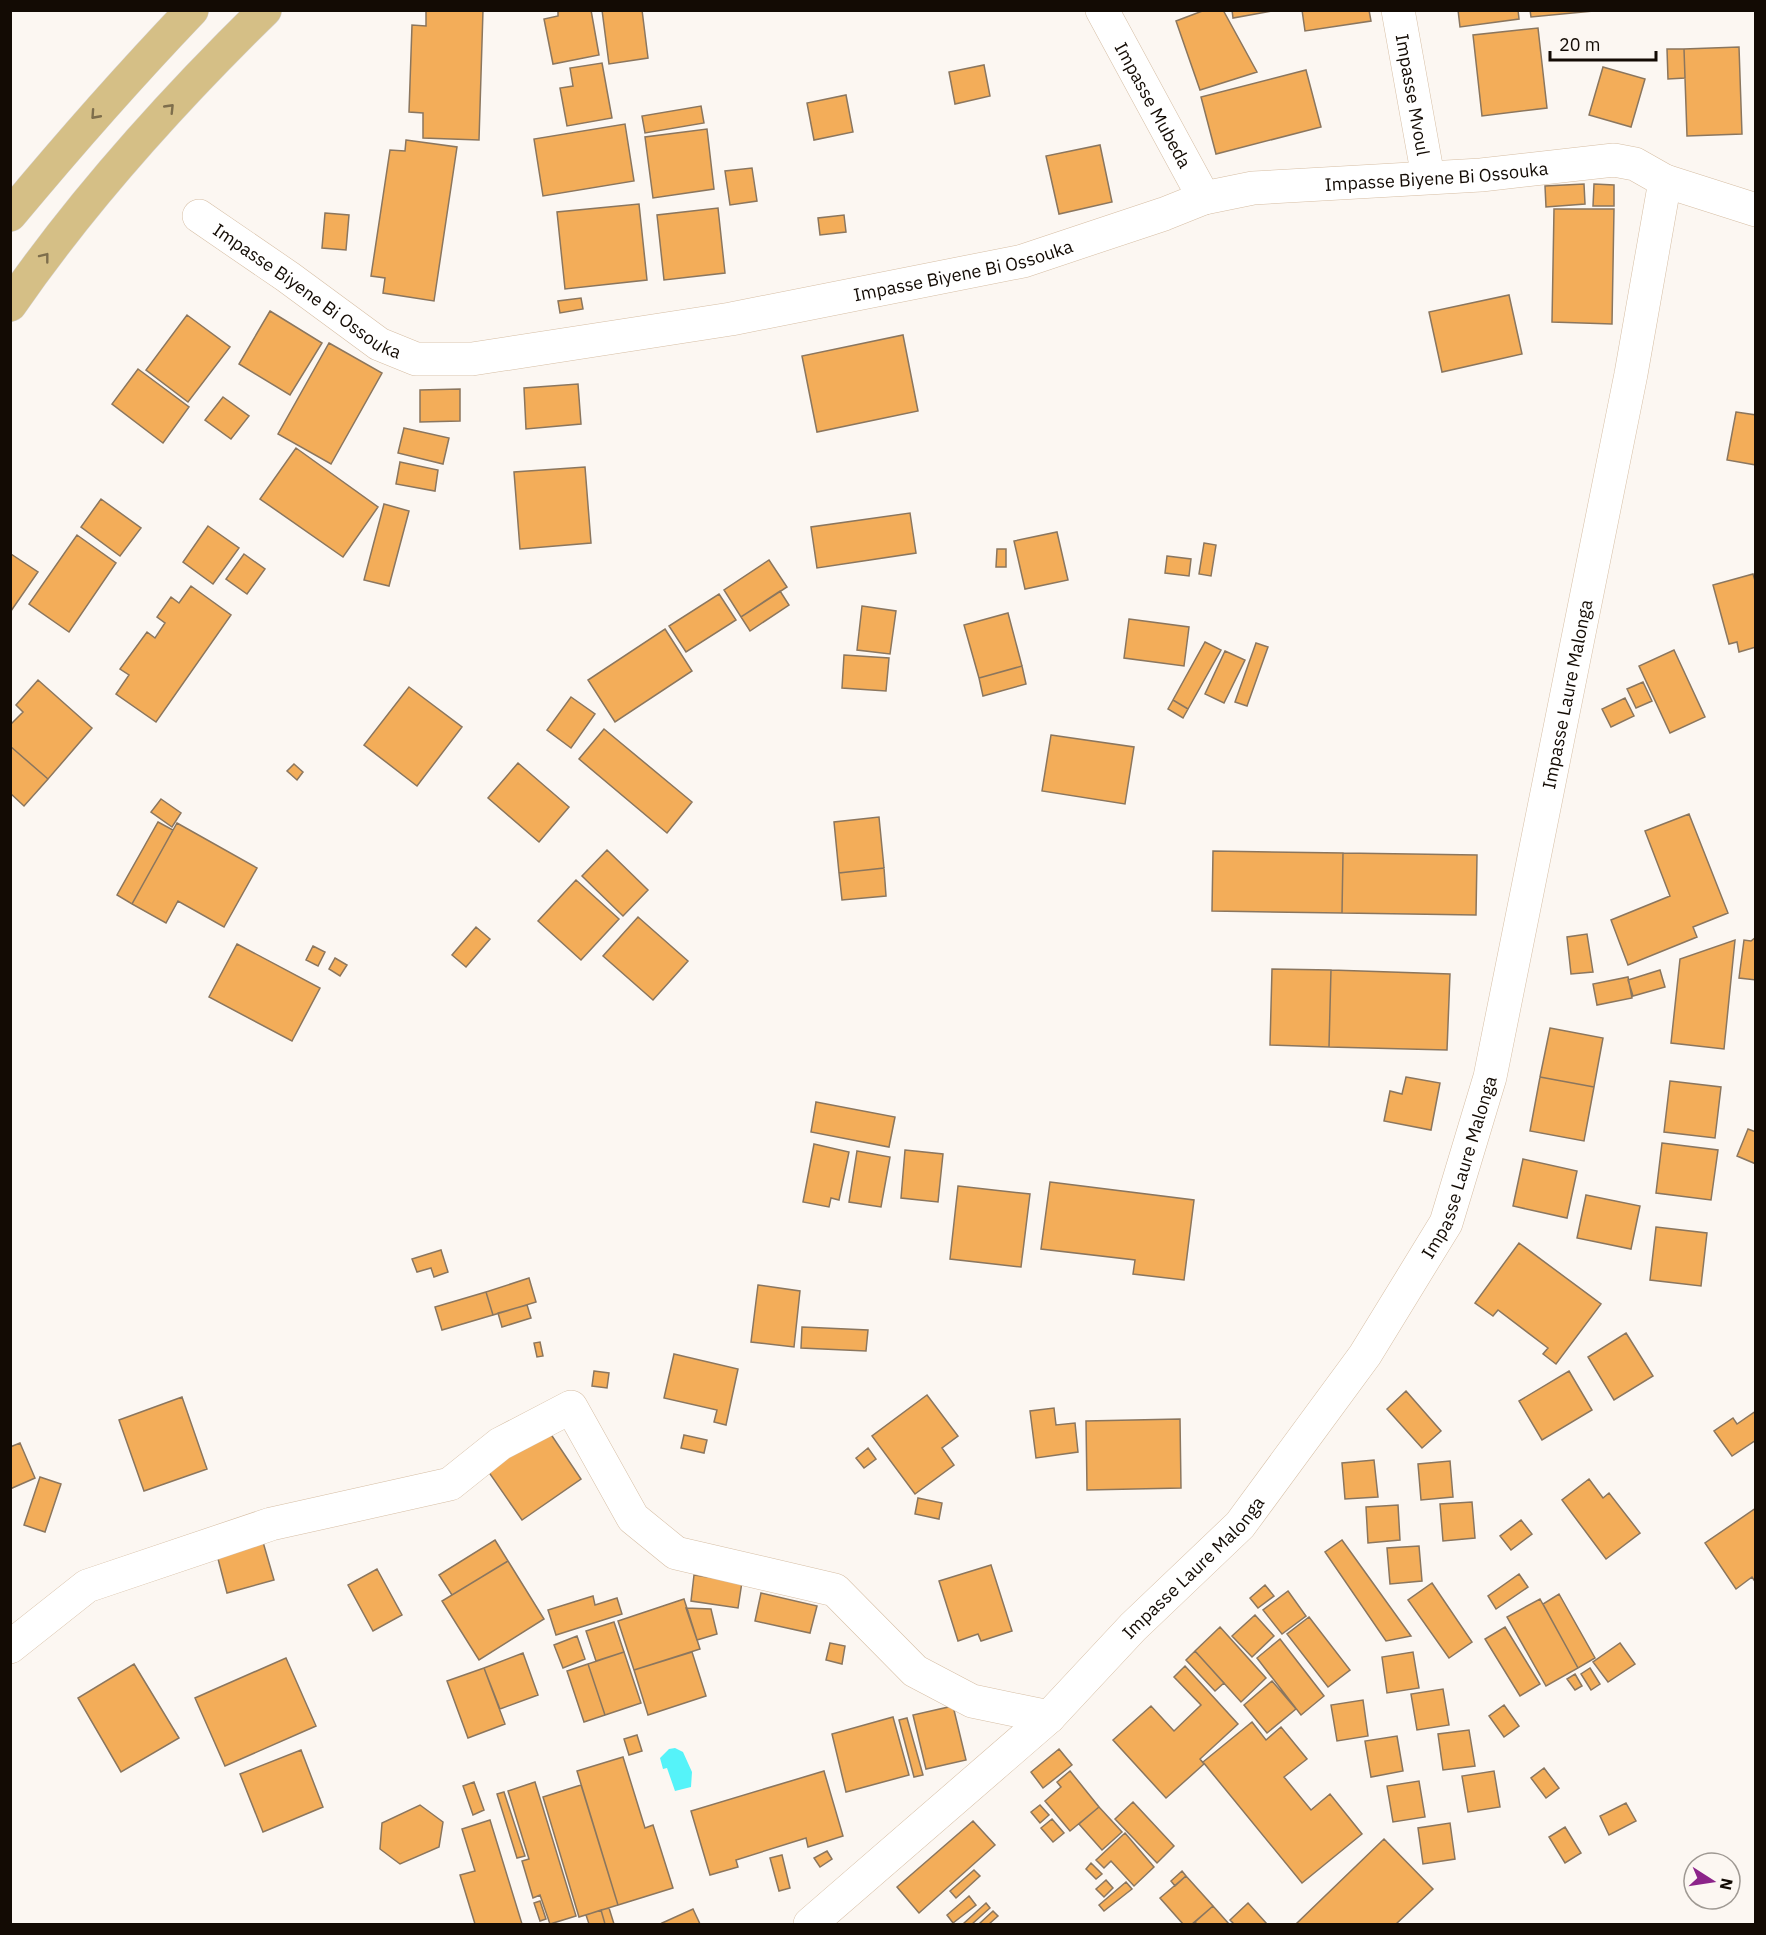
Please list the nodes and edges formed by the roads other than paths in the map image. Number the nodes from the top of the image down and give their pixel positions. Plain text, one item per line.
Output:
1 (192, 10) edge
2 (265, 10) edge
3 (1102, 10) edge
4 (1398, 10) edge
5 (1428, 177) junction
6 (1665, 181) junction
7 (1204, 198) junction
8 (1755, 210) edge
9 (10, 215) edge
10 (199, 216) dead end
11 (10, 305) edge
12 (10, 1647) edge
13 (1049, 1717) junction
14 (810, 1924) edge

1 -> 9 main road
11 -> 2 main road
3 - 7 street, Impasse Mubeda
4 - 5 street, Impasse Mvoul
5 - 6 street, Impasse Biyene Bi Ossouka
5 - 7 street, Impasse Biyene Bi Ossouka
6 - 8 street, Impasse Biyene Bi Ossouka
6 - 13 street, Impasse Laure Malonga
7 - 10 street, Impasse Biyene Bi Ossouka
12 - 13 street
13 - 14 street, Impasse Laure Malonga

